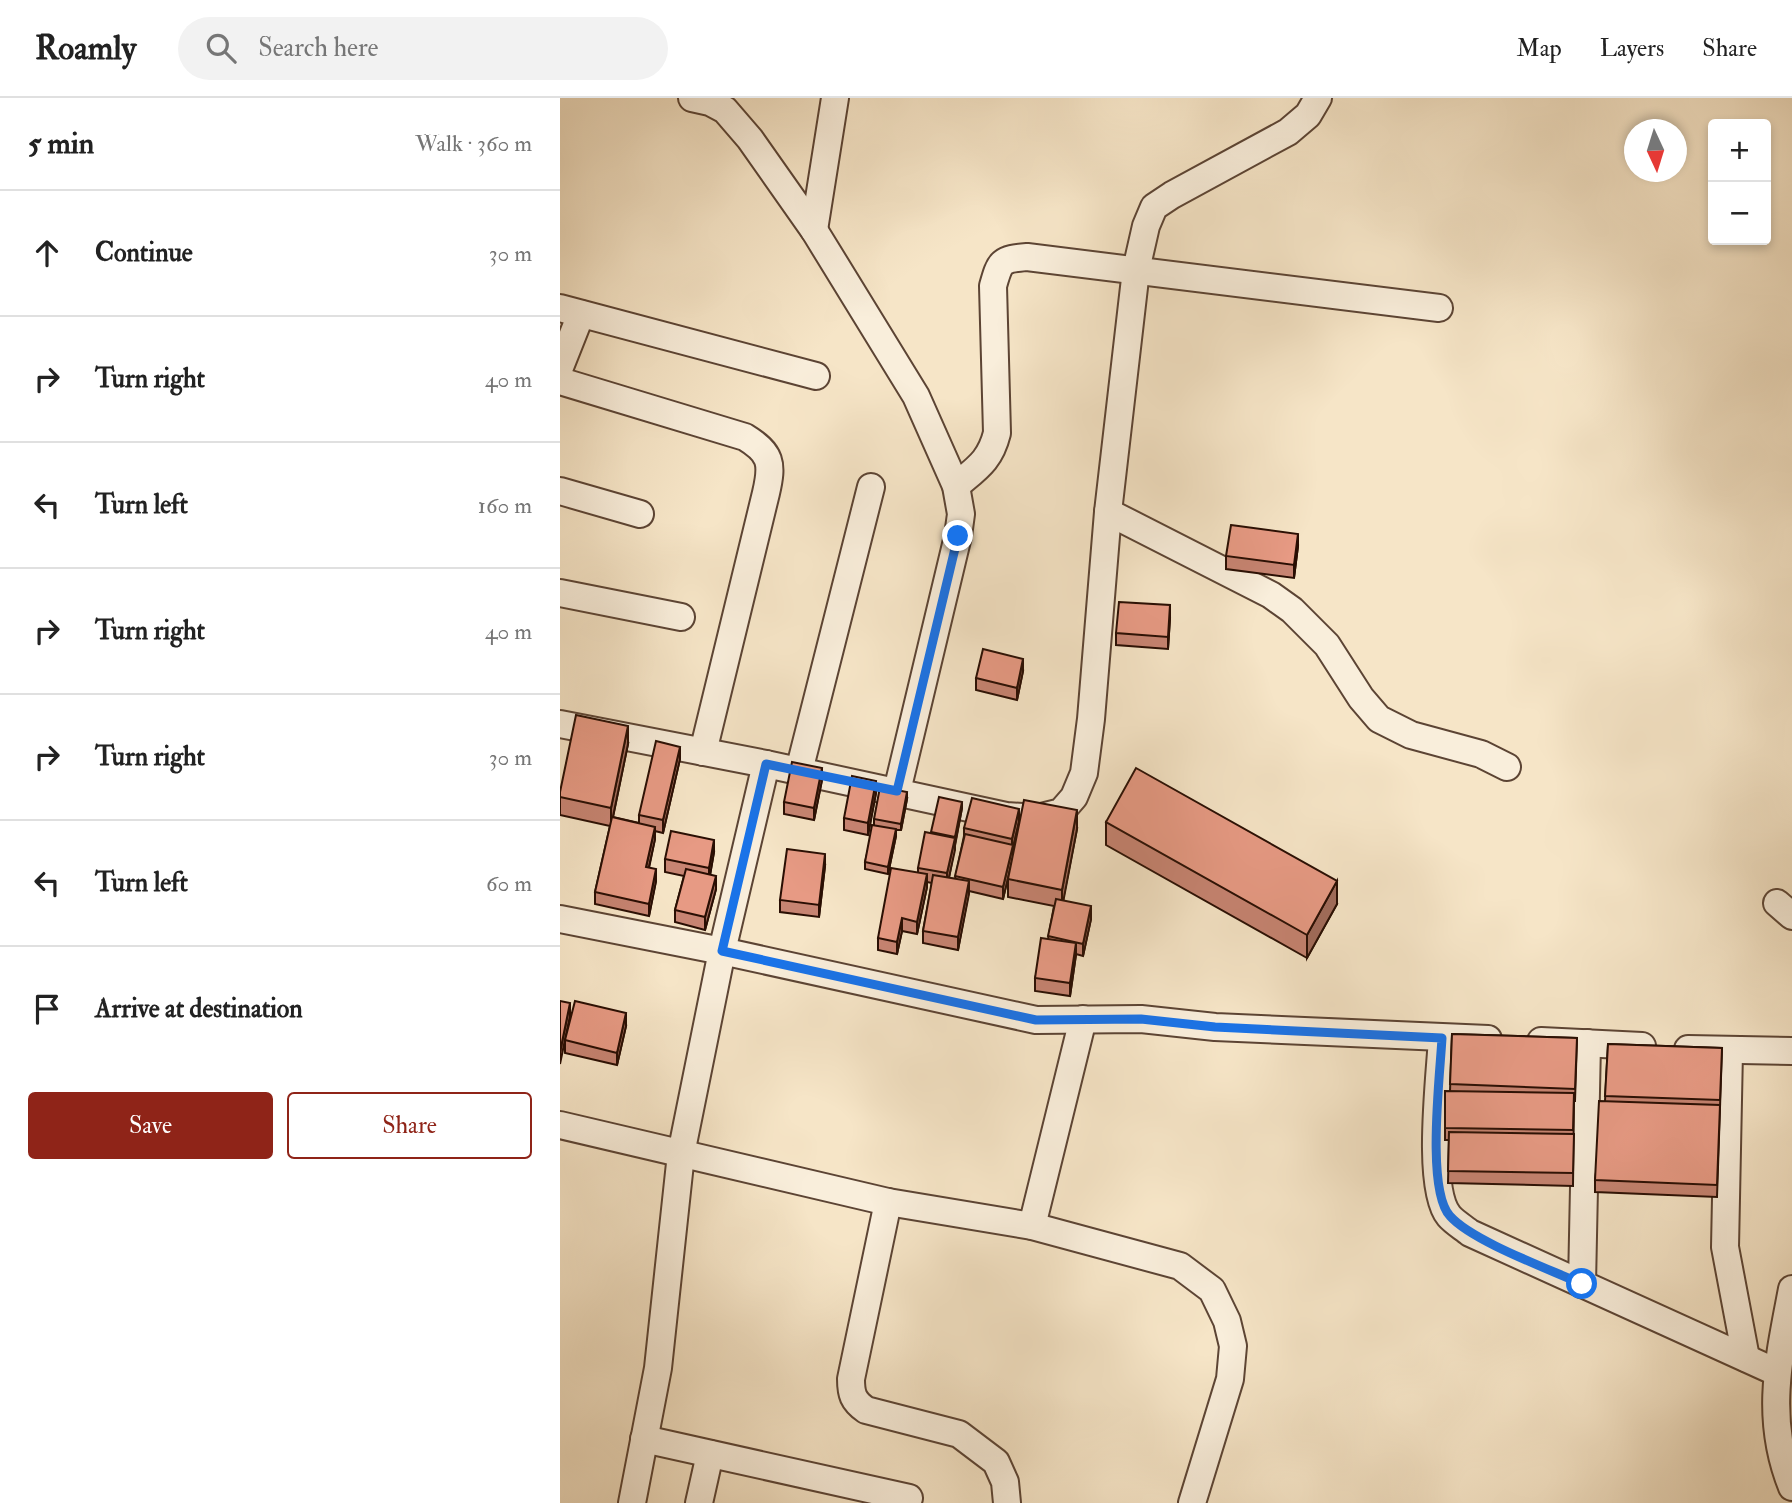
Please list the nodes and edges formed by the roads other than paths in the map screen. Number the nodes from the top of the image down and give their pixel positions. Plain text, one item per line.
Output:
1 (692, 98) edge
2 (835, 98) edge
3 (1318, 98) edge
4 (814, 230) junction
5 (1136, 270) junction
6 (1439, 308) dead end
7 (570, 311) edge
8 (560, 368) edge
9 (816, 376) dead end
10 (560, 381) edge
11 (956, 486) junction
12 (871, 487) dead end
13 (560, 491) edge
14 (1108, 512) junction
15 (640, 514) dead end
16 (560, 593) edge
17 (681, 617) dead end
18 (560, 724) edge
19 (703, 752) junction
20 (766, 764) junction
21 (1507, 767) dead end
22 (799, 771) junction
23 (897, 791) junction
24 (560, 919) edge
25 (722, 951) junction
26 (1083, 1019) junction
27 (1442, 1038) junction
28 (1587, 1043) junction
29 (1729, 1051) junction
30 (1792, 1051) edge
31 (560, 1125) edge
32 (681, 1154) junction
33 (888, 1202) junction
34 (1032, 1226) junction
35 (1582, 1284) junction
36 (1792, 1289) edge
37 (1746, 1358) junction
38 (1776, 1372) junction
39 (645, 1439) junction
40 (710, 1454) junction
41 (1792, 1487) edge
42 (909, 1499) dead end
43 (632, 1503) edge
44 (699, 1503) edge
45 (1007, 1503) edge
46 (1192, 1503) edge

1 - 4 street
2 - 4 street
3 - 5 street
4 - 11 street
5 - 6 street
5 - 11 street
5 - 14 street
7 - 8 street
7 - 9 street
10 - 19 street
11 - 23 street
12 - 22 street
13 - 15 street
14 - 21 street
14 - 23 street
16 - 17 street
18 - 19 street
19 - 20 street
20 - 22 street
20 - 25 street
22 - 23 street
24 - 25 street
25 - 26 street
25 - 32 street
26 - 27 street
26 - 34 street
27 - 28 street
27 - 35 street
28 - 29 street
28 - 35 street
29 - 30 street
29 - 37 street
31 - 32 street
32 - 33 street
32 - 39 street
33 - 34 street
33 - 45 street
34 - 46 street
35 - 37 street
36 - 38 street
37 - 38 street
38 - 41 street
39 - 40 street
39 - 43 street
40 - 42 street
40 - 44 street

